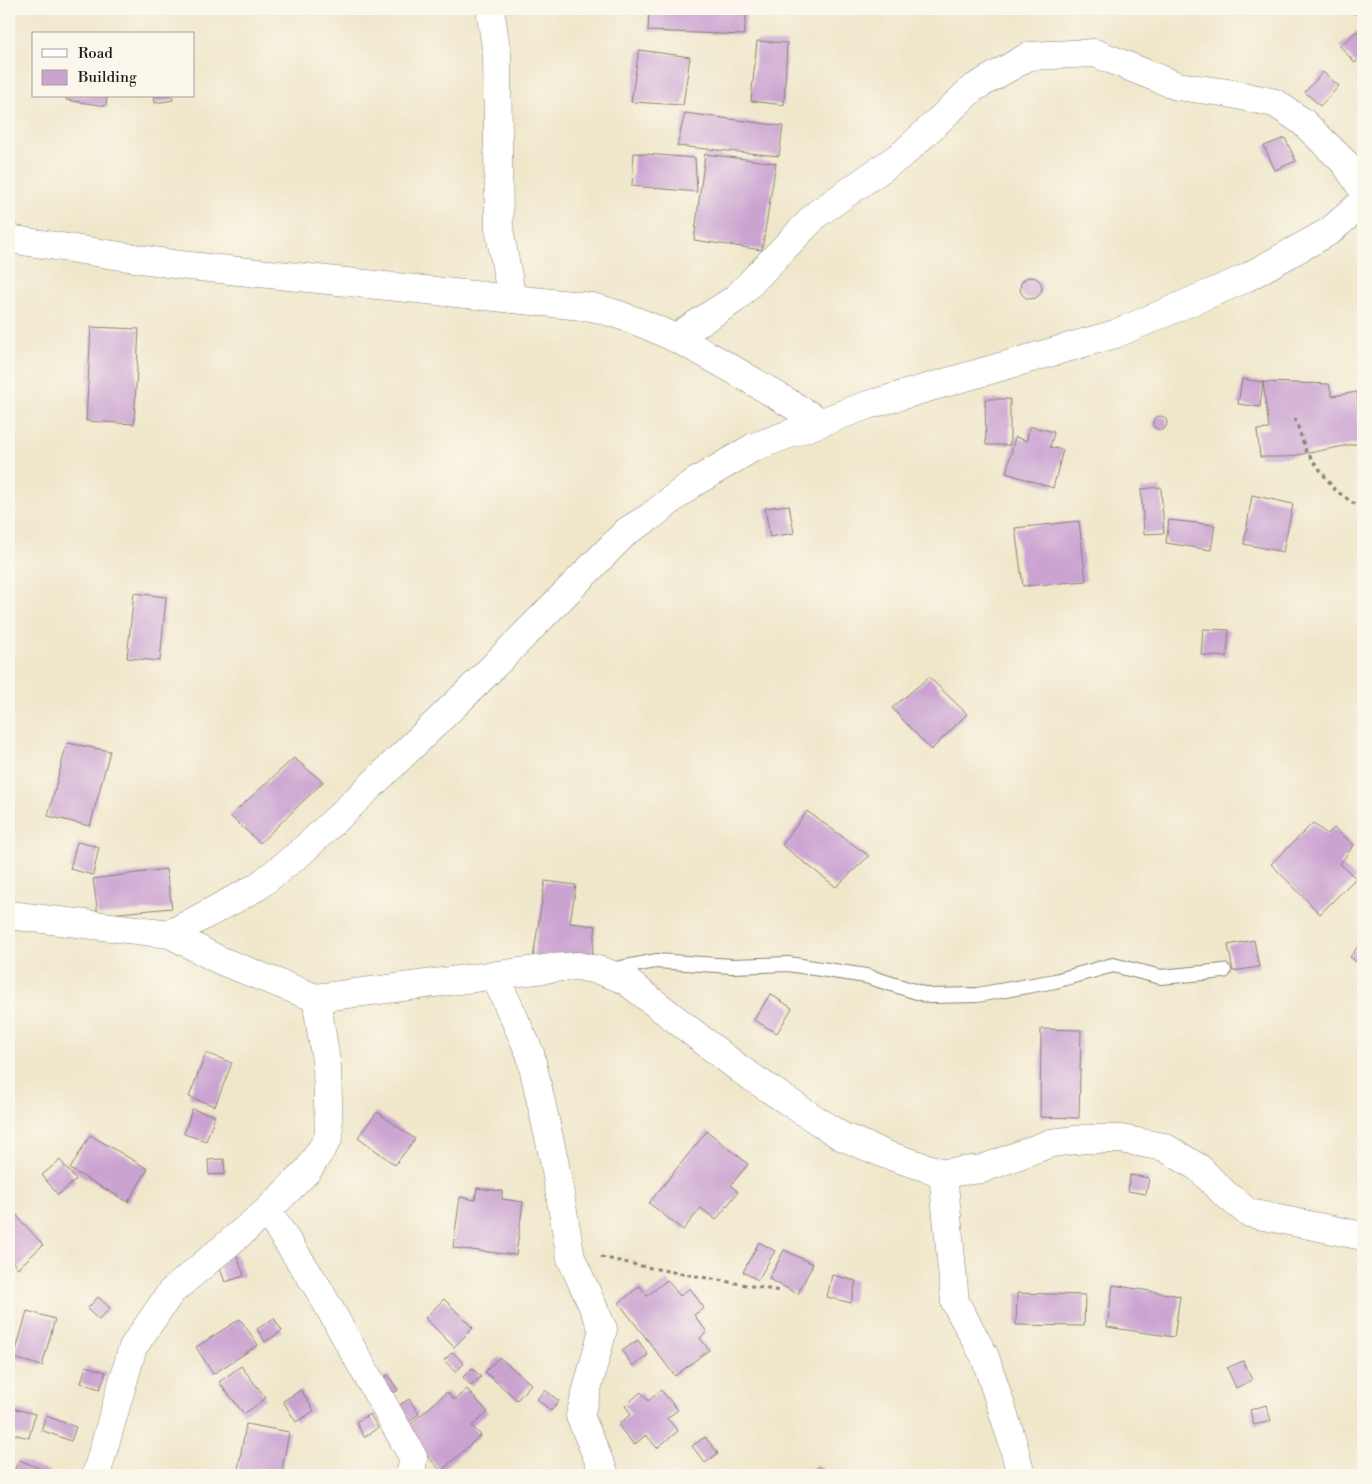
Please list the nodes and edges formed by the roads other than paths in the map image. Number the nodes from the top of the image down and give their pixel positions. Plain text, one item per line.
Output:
1 (490, 9) edge
2 (1363, 190) edge
3 (1363, 202) edge
4 (9, 239) edge
5 (512, 299) junction
6 (675, 338) junction
7 (822, 422) junction
8 (9, 915) edge
9 (170, 934) junction
10 (1224, 970) dead end
11 (602, 971) junction
12 (496, 976) junction
13 (316, 998) junction
14 (942, 1173) junction
15 (267, 1212) junction
16 (1363, 1236) edge
17 (96, 1475) edge
18 (409, 1475) edge
19 (605, 1475) edge
20 (1021, 1475) edge

1 - 5 street
2 - 6 street
3 - 7 street
4 - 5 street
5 - 6 street
6 - 7 street
7 - 9 street
8 - 9 street
9 - 13 street
10 - 11 lane
11 - 12 street
11 - 14 street
12 - 13 street
12 - 19 street
13 - 15 street
14 - 16 street
14 - 20 street
15 - 17 street
15 - 18 street

